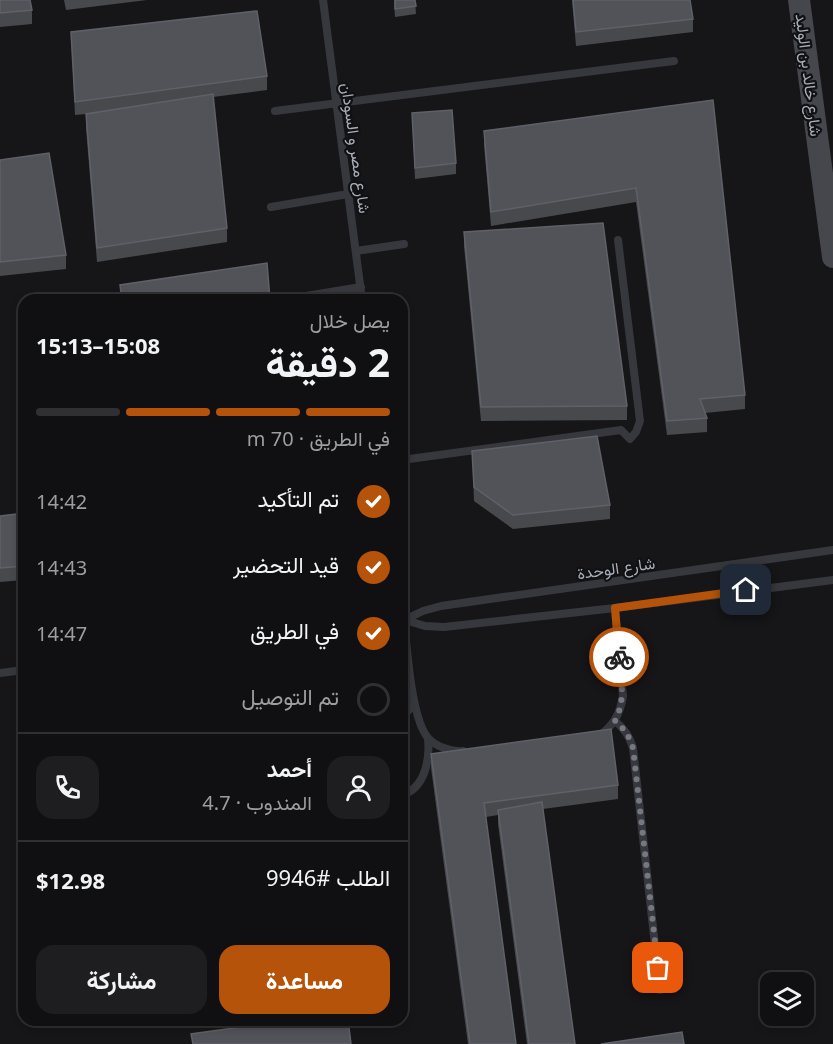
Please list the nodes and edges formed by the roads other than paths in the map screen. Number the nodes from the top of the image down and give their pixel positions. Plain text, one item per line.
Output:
1 (323, 0) edge
2 (799, 0) edge
3 (674, 61) dead end
4 (336, 102) junction
5 (275, 111) dead end
6 (348, 194) junction
7 (271, 207) dead end
8 (618, 240) dead end
9 (404, 244) dead end
10 (356, 251) junction
11 (833, 257) edge
12 (361, 287) junction
13 (318, 294) edge
14 (362, 294) edge
15 (408, 459) edge
16 (833, 550) edge
17 (833, 580) edge
18 (615, 608) junction
19 (408, 619) edge
20 (408, 622) edge
21 (408, 654) edge
22 (18, 671) edge
23 (0, 673) edge
24 (414, 704) junction
25 (408, 711) edge
26 (615, 721) junction
27 (428, 739) junction
28 (585, 739) edge
29 (470, 751) edge
30 (408, 793) edge
31 (660, 990) dead end

1 - 4 lane, شارع مصر و السودان
2 - 11 main road, شارع خالد بن الوليد
3 - 4 lane
4 - 5 lane
4 - 6 lane, شارع مصر و السودان
6 - 7 lane
6 - 10 lane, شارع مصر و السودان
8 - 15 lane
9 - 10 lane
10 - 12 lane, شارع مصر و السودان
12 - 13 lane
12 - 14 lane, شارع مصر و السودان
16 - 19 lane, شارع الوحدة
17 - 18 lane
18 - 20 lane
18 - 26 lane
21 - 24 lane
22 - 23 lane
24 - 25 lane
24 - 27 lane
26 - 28 lane
26 - 31 lane
27 - 29 lane
27 - 30 lane

